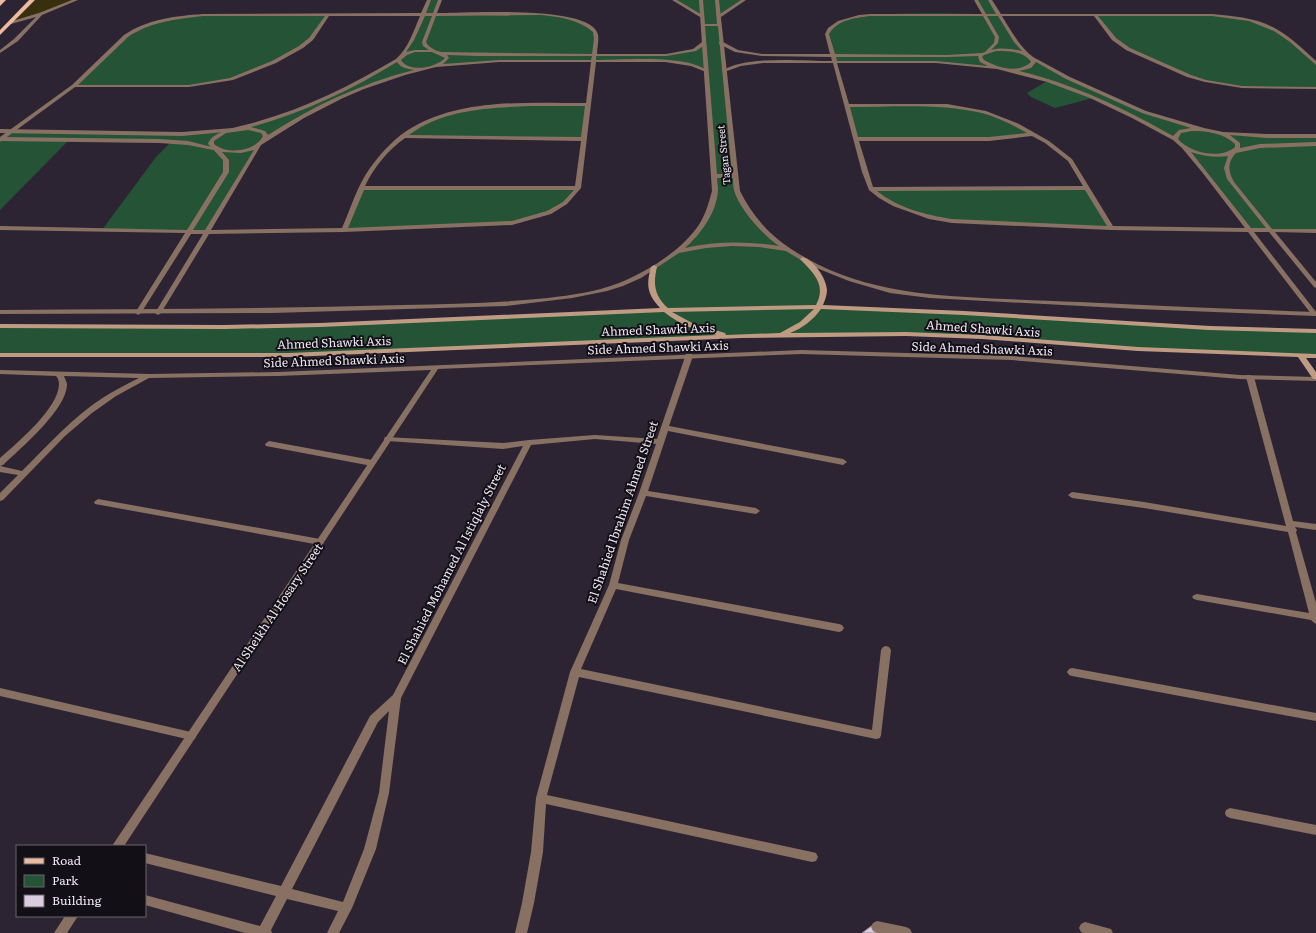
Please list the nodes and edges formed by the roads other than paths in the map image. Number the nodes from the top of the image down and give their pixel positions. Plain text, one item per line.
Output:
1 (3, 0) edge
2 (32, 0) edge
3 (76, 0) edge
4 (429, 0) edge
5 (440, 0) edge
6 (674, 0) edge
7 (701, 0) edge
8 (717, 0) edge
9 (744, 0) edge
10 (976, 0) edge
11 (990, 0) edge
12 (0, 4) edge
13 (41, 14) junction
14 (328, 14) junction
15 (423, 14) junction
16 (434, 14) junction
17 (985, 14) junction
18 (998, 14) junction
19 (1095, 15) junction
20 (702, 16) junction
21 (718, 16) junction
22 (11, 23) junction
23 (703, 25) junction
24 (719, 25) junction
25 (0, 33) edge
26 (704, 43) junction
27 (721, 43) junction
28 (433, 51) junction
29 (0, 52) edge
30 (443, 53) junction
31 (983, 53) junction
32 (594, 55) junction
33 (833, 55) junction
34 (1030, 57) junction
35 (400, 58) junction
36 (594, 61) junction
37 (835, 62) junction
38 (1316, 64) edge
39 (436, 66) junction
40 (995, 68) junction
41 (425, 69) junction
42 (1004, 69) junction
43 (706, 71) junction
44 (724, 71) junction
45 (74, 86) junction
46 (1316, 88) edge
47 (588, 105) junction
48 (846, 105) junction
49 (236, 129) junction
50 (1202, 129) junction
51 (0, 131) edge
52 (12, 131) junction
53 (1218, 132) junction
54 (1032, 134) junction
55 (402, 136) junction
56 (1316, 136) edge
57 (0, 139) edge
58 (584, 139) junction
59 (856, 139) junction
60 (1175, 139) junction
61 (265, 140) junction
62 (1316, 144) edge
63 (259, 145) junction
64 (1184, 147) junction
65 (215, 149) junction
66 (1234, 152) junction
67 (714, 176) junction
68 (735, 176) junction
69 (363, 188) junction
70 (578, 188) junction
71 (1087, 188) junction
72 (871, 189) junction
73 (0, 228) edge
74 (1111, 228) junction
75 (344, 230) junction
76 (1249, 230) junction
77 (1271, 230) junction
78 (1316, 231) edge
79 (189, 232) junction
80 (207, 232) junction
81 (789, 250) junction
82 (678, 252) junction
83 (803, 258) junction
84 (654, 267) junction
85 (1316, 286) edge
86 (820, 307) junction
87 (666, 310) junction
88 (0, 312) edge
89 (138, 313) junction
90 (158, 313) junction
91 (1315, 314) edge
92 (0, 326) edge
93 (1316, 331) edge
94 (742, 336) junction
95 (778, 336) junction
96 (3, 355) edge
97 (1300, 355) junction
98 (689, 356) junction
99 (1316, 356) edge
100 (0, 364) edge
101 (436, 367) junction
102 (0, 372) edge
103 (59, 373) junction
104 (150, 376) junction
105 (1250, 377) junction
106 (1316, 378) edge
107 (665, 428) junction
108 (388, 439) junction
109 (529, 442) junction
110 (660, 442) junction
111 (269, 444) dead end
112 (842, 462) dead end
113 (0, 463) edge
114 (372, 463) junction
115 (0, 469) edge
116 (24, 474) junction
117 (643, 493) junction
118 (1072, 495) dead end
119 (0, 498) edge
120 (98, 502) dead end
121 (756, 510) dead end
122 (1292, 527) junction
123 (1316, 527) edge
124 (320, 542) junction
125 (613, 586) junction
126 (1197, 597) dead end
127 (1316, 618) edge
128 (839, 628) dead end
129 (886, 650) dead end
130 (575, 672) junction
131 (1072, 672) dead end
132 (0, 692) edge
133 (396, 698) junction
134 (1316, 717) edge
135 (191, 736) junction
136 (541, 798) junction
137 (1230, 813) dead end
138 (1316, 830) edge
139 (119, 845) edge
140 (812, 857) dead end
141 (146, 858) edge
142 (284, 894) junction
143 (146, 900) edge
144 (346, 908) junction
145 (71, 917) edge
146 (877, 927) edge
147 (1085, 928) dead end
148 (60, 933) edge
149 (264, 933) edge
150 (333, 933) edge
151 (521, 933) edge
152 (906, 933) edge
153 (1107, 933) edge

1 - 12 main road
2 - 22 main road
3 - 13 street
4 - 15 street
5 - 16 street
6 - 20 street
7 - 20 street, Tagan Street
8 - 21 street, Tagan Street
9 - 21 street
10 - 17 street
11 - 18 street
13 - 22 street
13 - 29 street
14 - 15 street
14 - 45 street
14 - 45 street
15 - 16 street
15 - 35 street
16 - 28 street
16 - 32 street
17 - 18 street
17 - 31 street
17 - 33 street
18 - 19 street
18 - 34 street
19 - 38 street
19 - 46 street
20 - 23 street, Tagan Street
21 - 24 street, Tagan Street
22 - 25 main road
23 - 24 street
23 - 26 street, Tagan Street
24 - 27 street, Tagan Street
26 - 32 street
26 - 43 street, Tagan Street
27 - 33 street
27 - 44 street, Tagan Street
28 - 30 street
28 - 35 street
30 - 32 street
30 - 39 street
31 - 33 street
31 - 34 street
31 - 40 street
32 - 36 street
33 - 37 street
34 - 42 street
34 - 50 street
35 - 41 street
35 - 49 street
36 - 39 street
36 - 43 street
36 - 47 street
37 - 40 street
37 - 44 street
37 - 48 street
39 - 41 street
40 - 42 street
41 - 61 street
42 - 60 street
43 - 67 street, Tagan Street
44 - 68 street, Tagan Street
45 - 52 street
47 - 55 street
47 - 58 street
48 - 54 street
48 - 59 street
49 - 52 street
49 - 61 street
49 - 65 street
50 - 53 street
50 - 60 street
51 - 52 street
52 - 57 street
53 - 56 street
53 - 66 street
54 - 59 street
54 - 71 street
55 - 58 street
55 - 69 street
57 - 65 street
58 - 70 street
59 - 72 street
60 - 64 street
61 - 63 street
62 - 66 street
63 - 65 street
63 - 80 street
64 - 66 street
64 - 76 street
65 - 79 street
66 - 77 street
67 - 68 street
67 - 82 street, Tagan Street
68 - 81 street, Tagan Street
69 - 70 street
69 - 75 street
70 - 75 street
71 - 72 street
71 - 74 street
72 - 74 street
73 - 79 street
74 - 76 street
75 - 80 street
76 - 77 street
76 - 91 street
77 - 78 street
77 - 85 street
79 - 80 street
79 - 89 street
80 - 90 street
81 - 82 street
81 - 83 street, Tagan Street
82 - 84 street, Tagan Street
83 - 86 main road
83 - 91 street, Tagan Street
84 - 87 main road
84 - 90 street
86 - 87 main road, Ahmed Shawki Axis
86 - 93 main road, Ahmed Shawki Axis
86 - 95 main road
87 - 92 main road, Ahmed Shawki Axis
87 - 94 main road
88 - 89 street
89 - 90 street
94 - 95 main road, Ahmed Shawki Axis
94 - 96 main road, Ahmed Shawki Axis
95 - 97 main road, Ahmed Shawki Axis
96 - 100 main road
97 - 99 main road, Ahmed Shawki Axis
97 - 106 main road
98 - 101 street, Side Ahmed Shawki Axis
98 - 105 street, Side Ahmed Shawki Axis
98 - 107 street, El Shahied Ibrahim Ahmed Street
101 - 104 street, Side Ahmed Shawki Axis
101 - 108 street, Al Sheikh Al Hosary Street
102 - 103 street, Side Ahmed Shawki Axis
103 - 104 street, Side Ahmed Shawki Axis
103 - 113 street
104 - 116 street
105 - 106 street, Side Ahmed Shawki Axis
105 - 122 street
107 - 110 street, El Shahied Ibrahim Ahmed Street
107 - 112 street
108 - 109 street
108 - 114 street, Al Sheikh Al Hosary Street
109 - 110 street
109 - 133 street, El Shahied Mohamed Al Istiqlaly Street
110 - 117 street, El Shahied Ibrahim Ahmed Street
111 - 114 street
114 - 124 street, Al Sheikh Al Hosary Street
115 - 116 street
116 - 119 street
117 - 121 street
117 - 125 street, El Shahied Ibrahim Ahmed Street
118 - 122 street
120 - 124 street
122 - 123 street
122 - 127 street
124 - 135 street, Al Sheikh Al Hosary Street
125 - 128 street
125 - 130 street, El Shahied Ibrahim Ahmed Street
126 - 127 street
129 - 130 street
130 - 136 street, El Shahied Ibrahim Ahmed Street
131 - 134 street
132 - 135 street
133 - 142 street, El Shahied Mohamed Al Istiqlaly Street
133 - 144 street, El Shahied Mohamed Al Istiqlaly Street
135 - 139 street, Al Sheikh Al Hosary Street
136 - 140 street
136 - 151 street, El Shahied Ibrahim Ahmed Street
137 - 138 street
141 - 142 street
142 - 144 street
142 - 149 street, El Shahied Mohamed Al Istiqlaly Street
143 - 149 street
144 - 150 street, El Shahied Mohamed Al Istiqlaly Street
145 - 148 street
146 - 152 street
147 - 153 street

